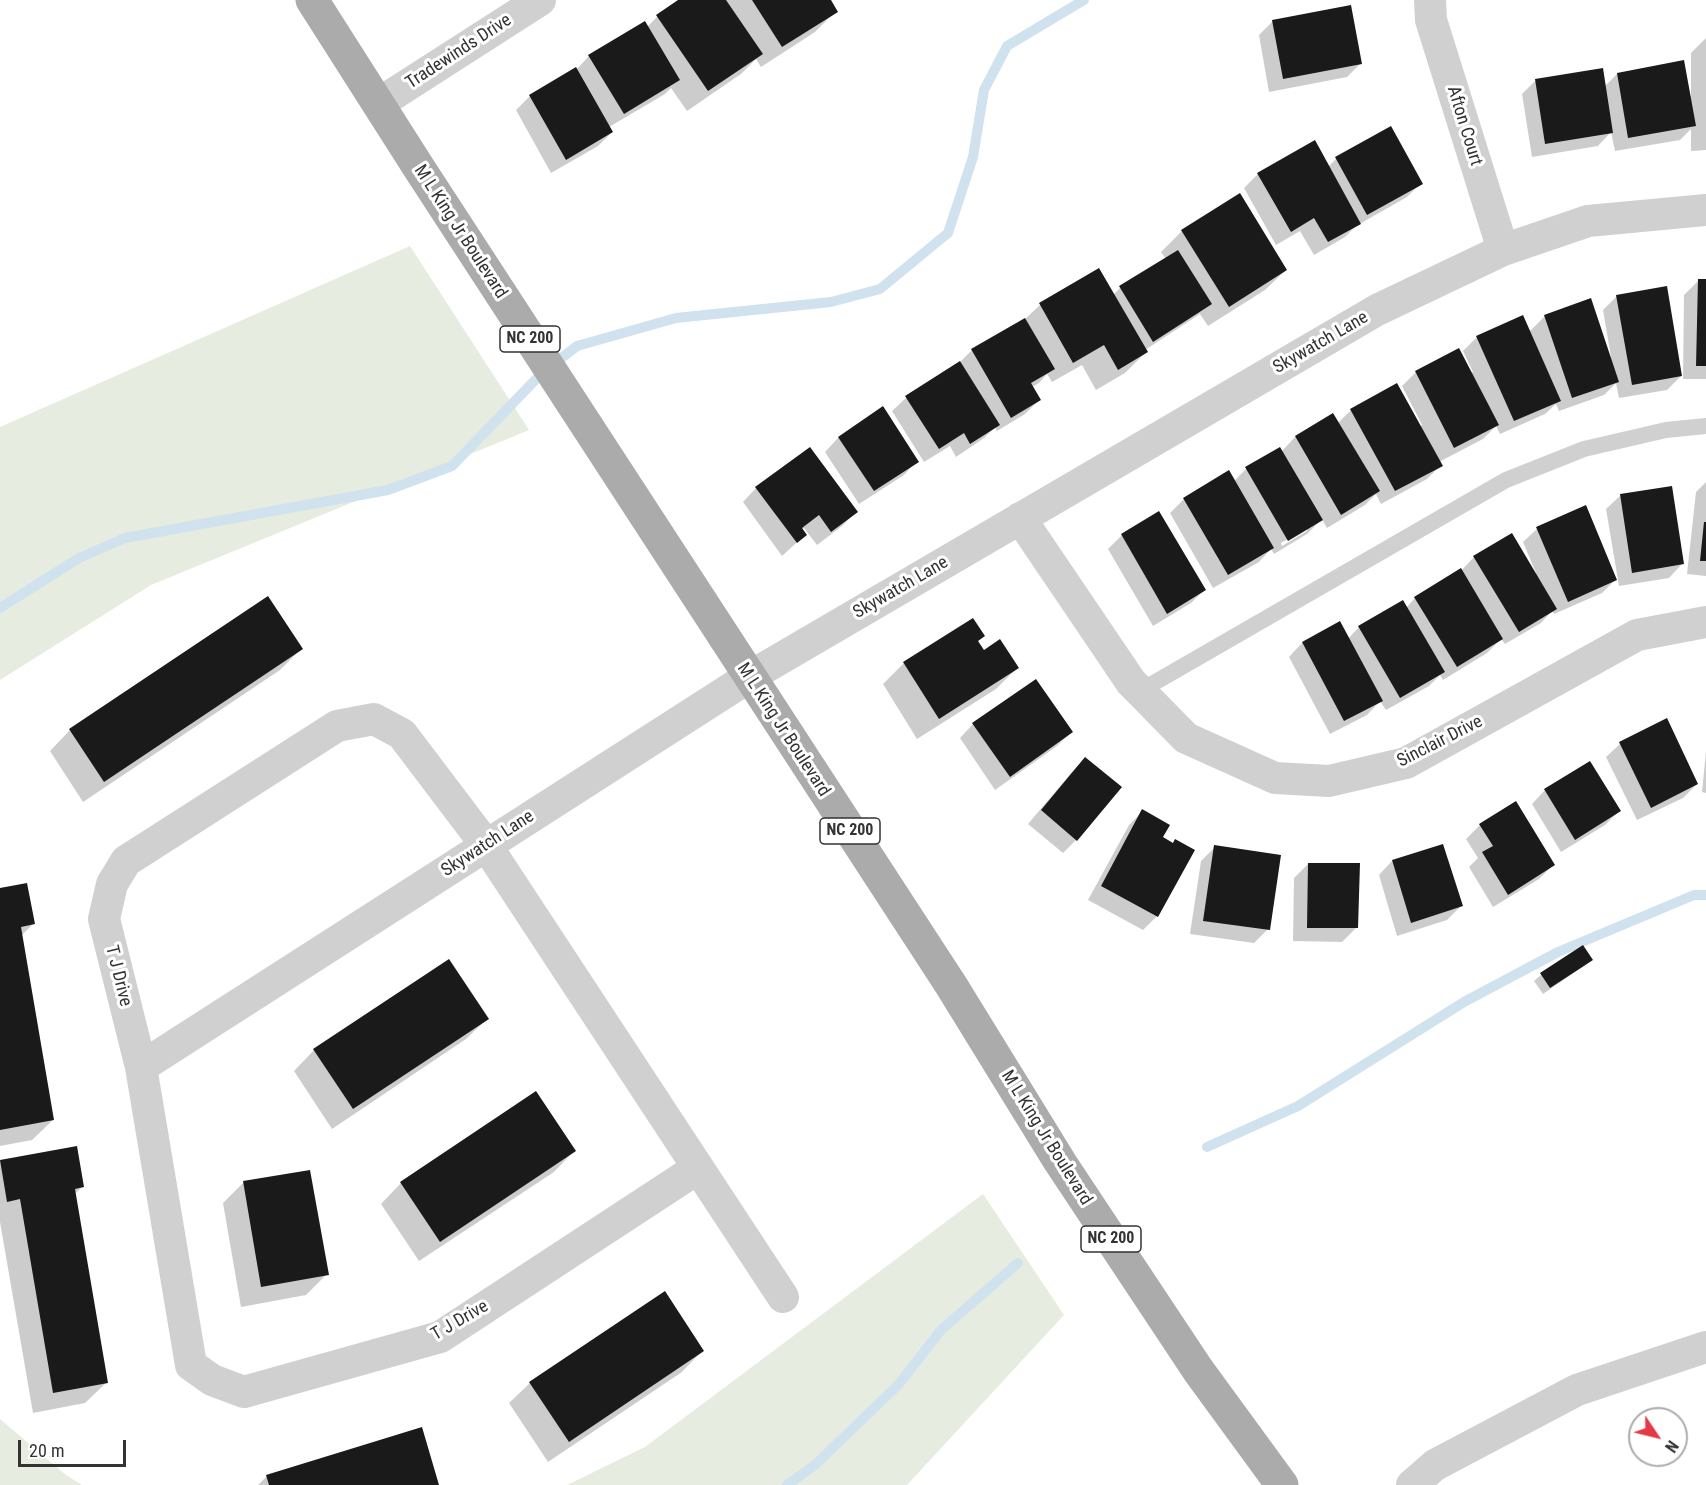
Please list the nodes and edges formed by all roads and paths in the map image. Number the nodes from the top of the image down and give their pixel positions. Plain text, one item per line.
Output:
1 (312, 0) edge
2 (540, 0) edge
3 (1430, 0) edge
4 (378, 104) junction
5 (1706, 210) edge
6 (1503, 250) junction
7 (1706, 426) edge
8 (1020, 518) junction
9 (1706, 622) edge
10 (749, 677) junction
11 (1140, 691) junction
12 (486, 845) junction
13 (141, 1066) junction
14 (698, 1168) junction
15 (783, 1297) dead end
16 (1706, 1347) edge
17 (1282, 1485) edge
18 (1413, 1485) edge

1 - 4 main road, M L King Jr Boulevard / NC 200
2 - 4 street, Tradewinds Drive
3 - 6 street, Afton Court
4 - 10 main road, M L King Jr Boulevard / NC 200
5 - 6 street, Skywatch Lane
6 - 8 street, Skywatch Lane
7 - 11 lane
8 - 10 street, Skywatch Lane
8 - 11 street, Sinclair Drive
9 - 11 street, Sinclair Drive
10 - 12 street, Skywatch Lane
10 - 17 main road, M L King Jr Boulevard / NC 200
12 - 13 street, Skywatch Lane
12 - 13 street, T J Drive
12 - 14 street, T J Drive
13 - 14 street, T J Drive
14 - 15 street, T J Drive
16 - 18 street

